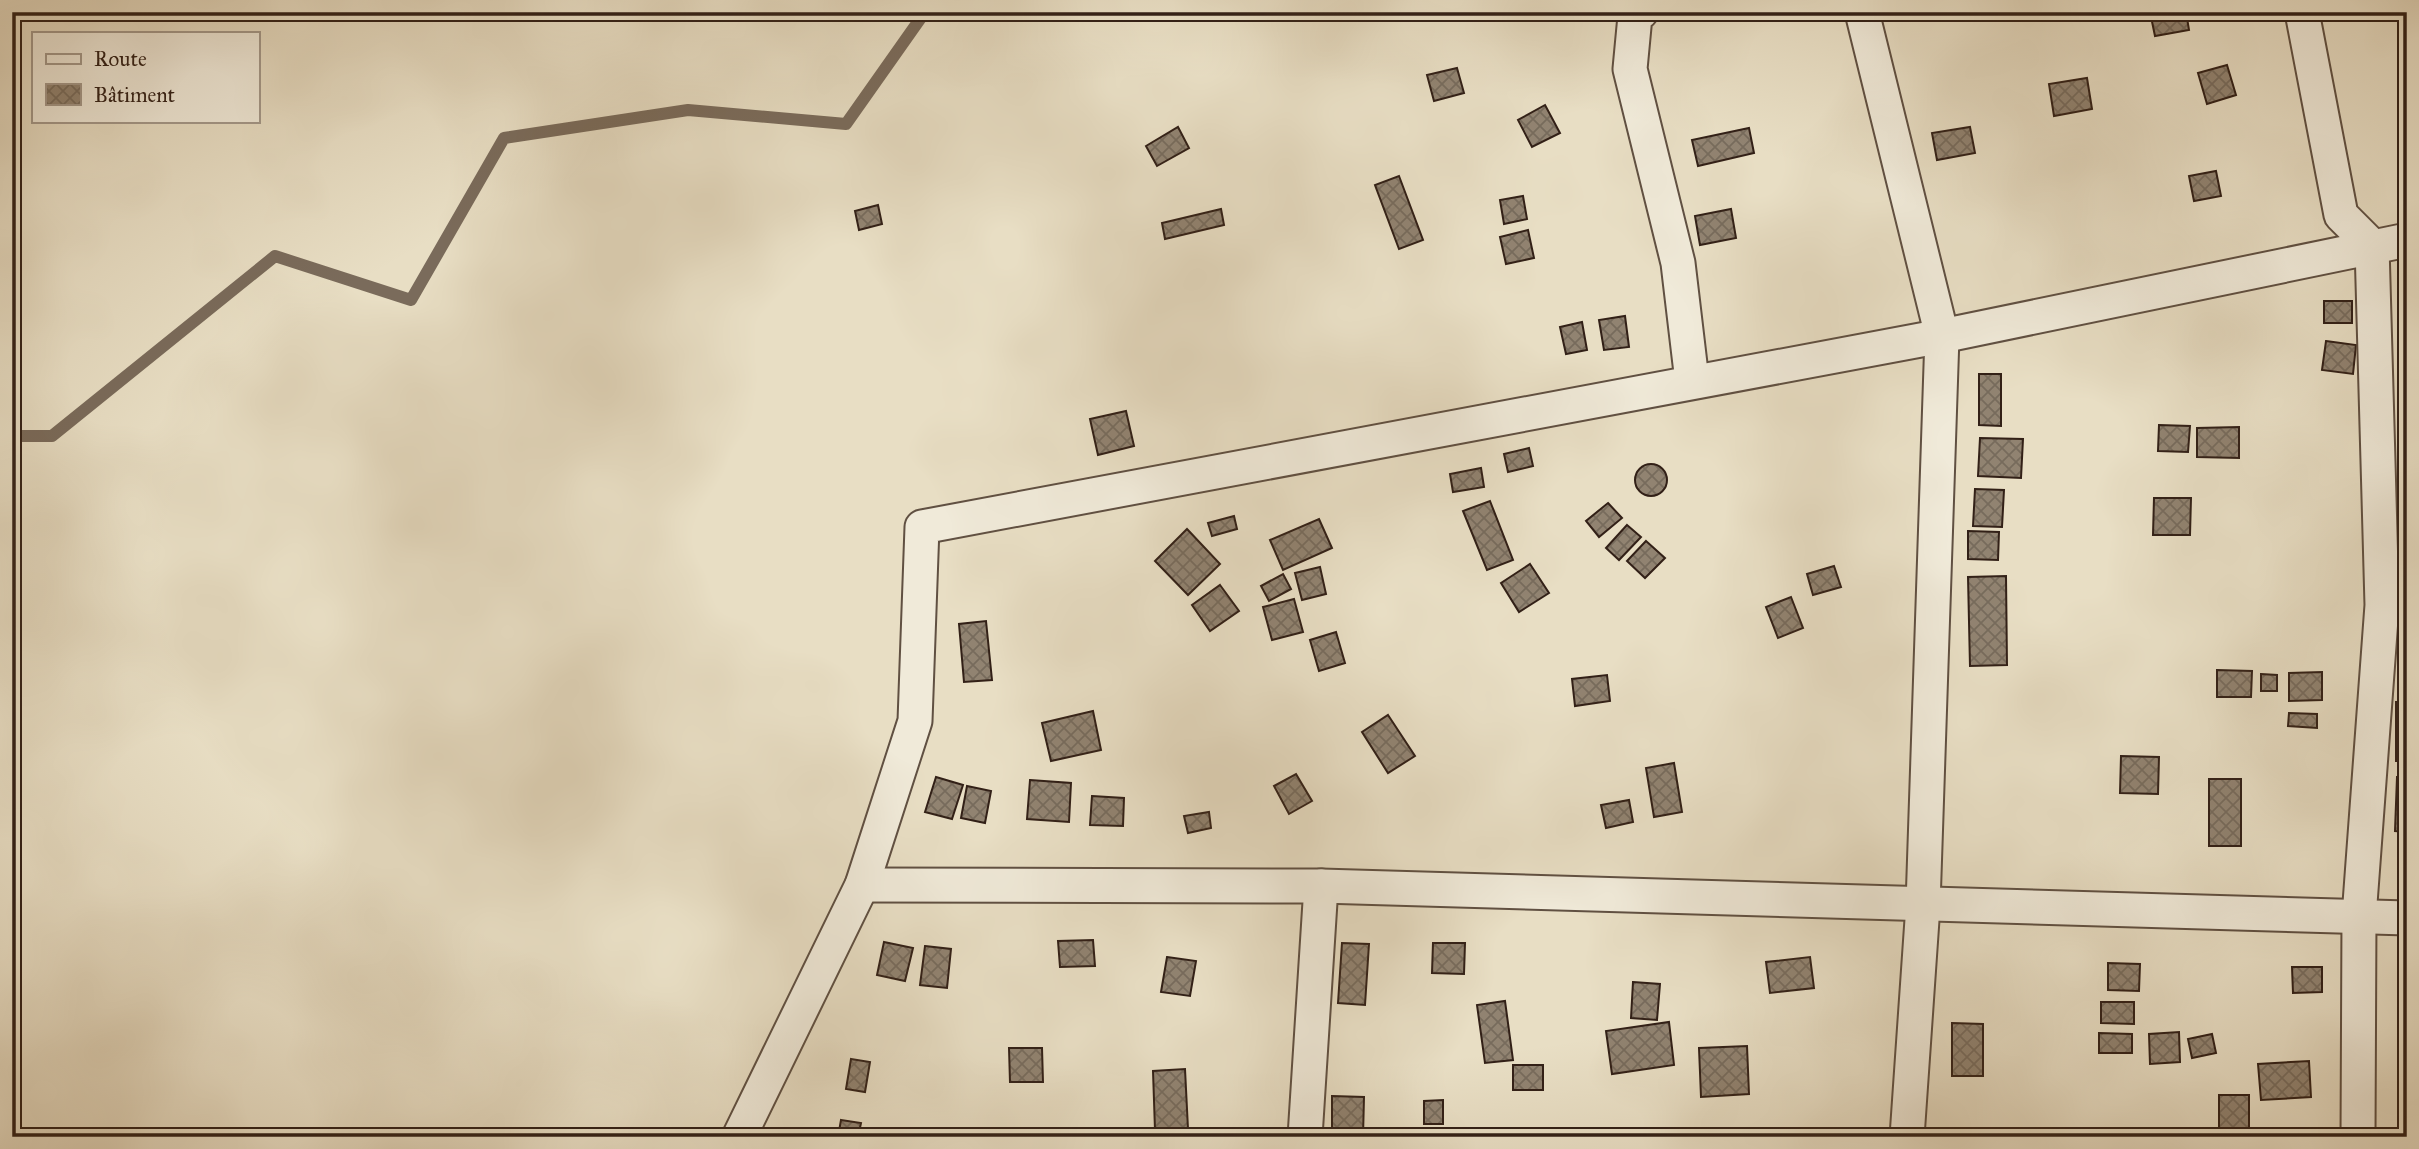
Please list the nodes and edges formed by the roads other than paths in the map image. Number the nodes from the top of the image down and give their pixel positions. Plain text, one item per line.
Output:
1 (1641, 12) edge
2 (1862, 12) edge
3 (2302, 12) edge
4 (2407, 240) edge
5 (2372, 246) junction
6 (1942, 337) junction
7 (1692, 381) junction
8 (862, 885) junction
9 (1321, 886) junction
10 (1923, 905) junction
11 (2359, 917) junction
12 (2407, 918) edge
13 (738, 1137) edge
14 (1304, 1137) edge
15 (1908, 1137) edge
16 (2358, 1137) edge

1 - 7 street
2 - 6 street
3 - 5 street
4 - 5 street
5 - 6 street
5 - 11 street
6 - 7 street
6 - 10 street
7 - 8 street
8 - 9 street
8 - 13 street
9 - 10 street
9 - 14 street
10 - 11 street
10 - 15 street
11 - 12 street
11 - 16 street

